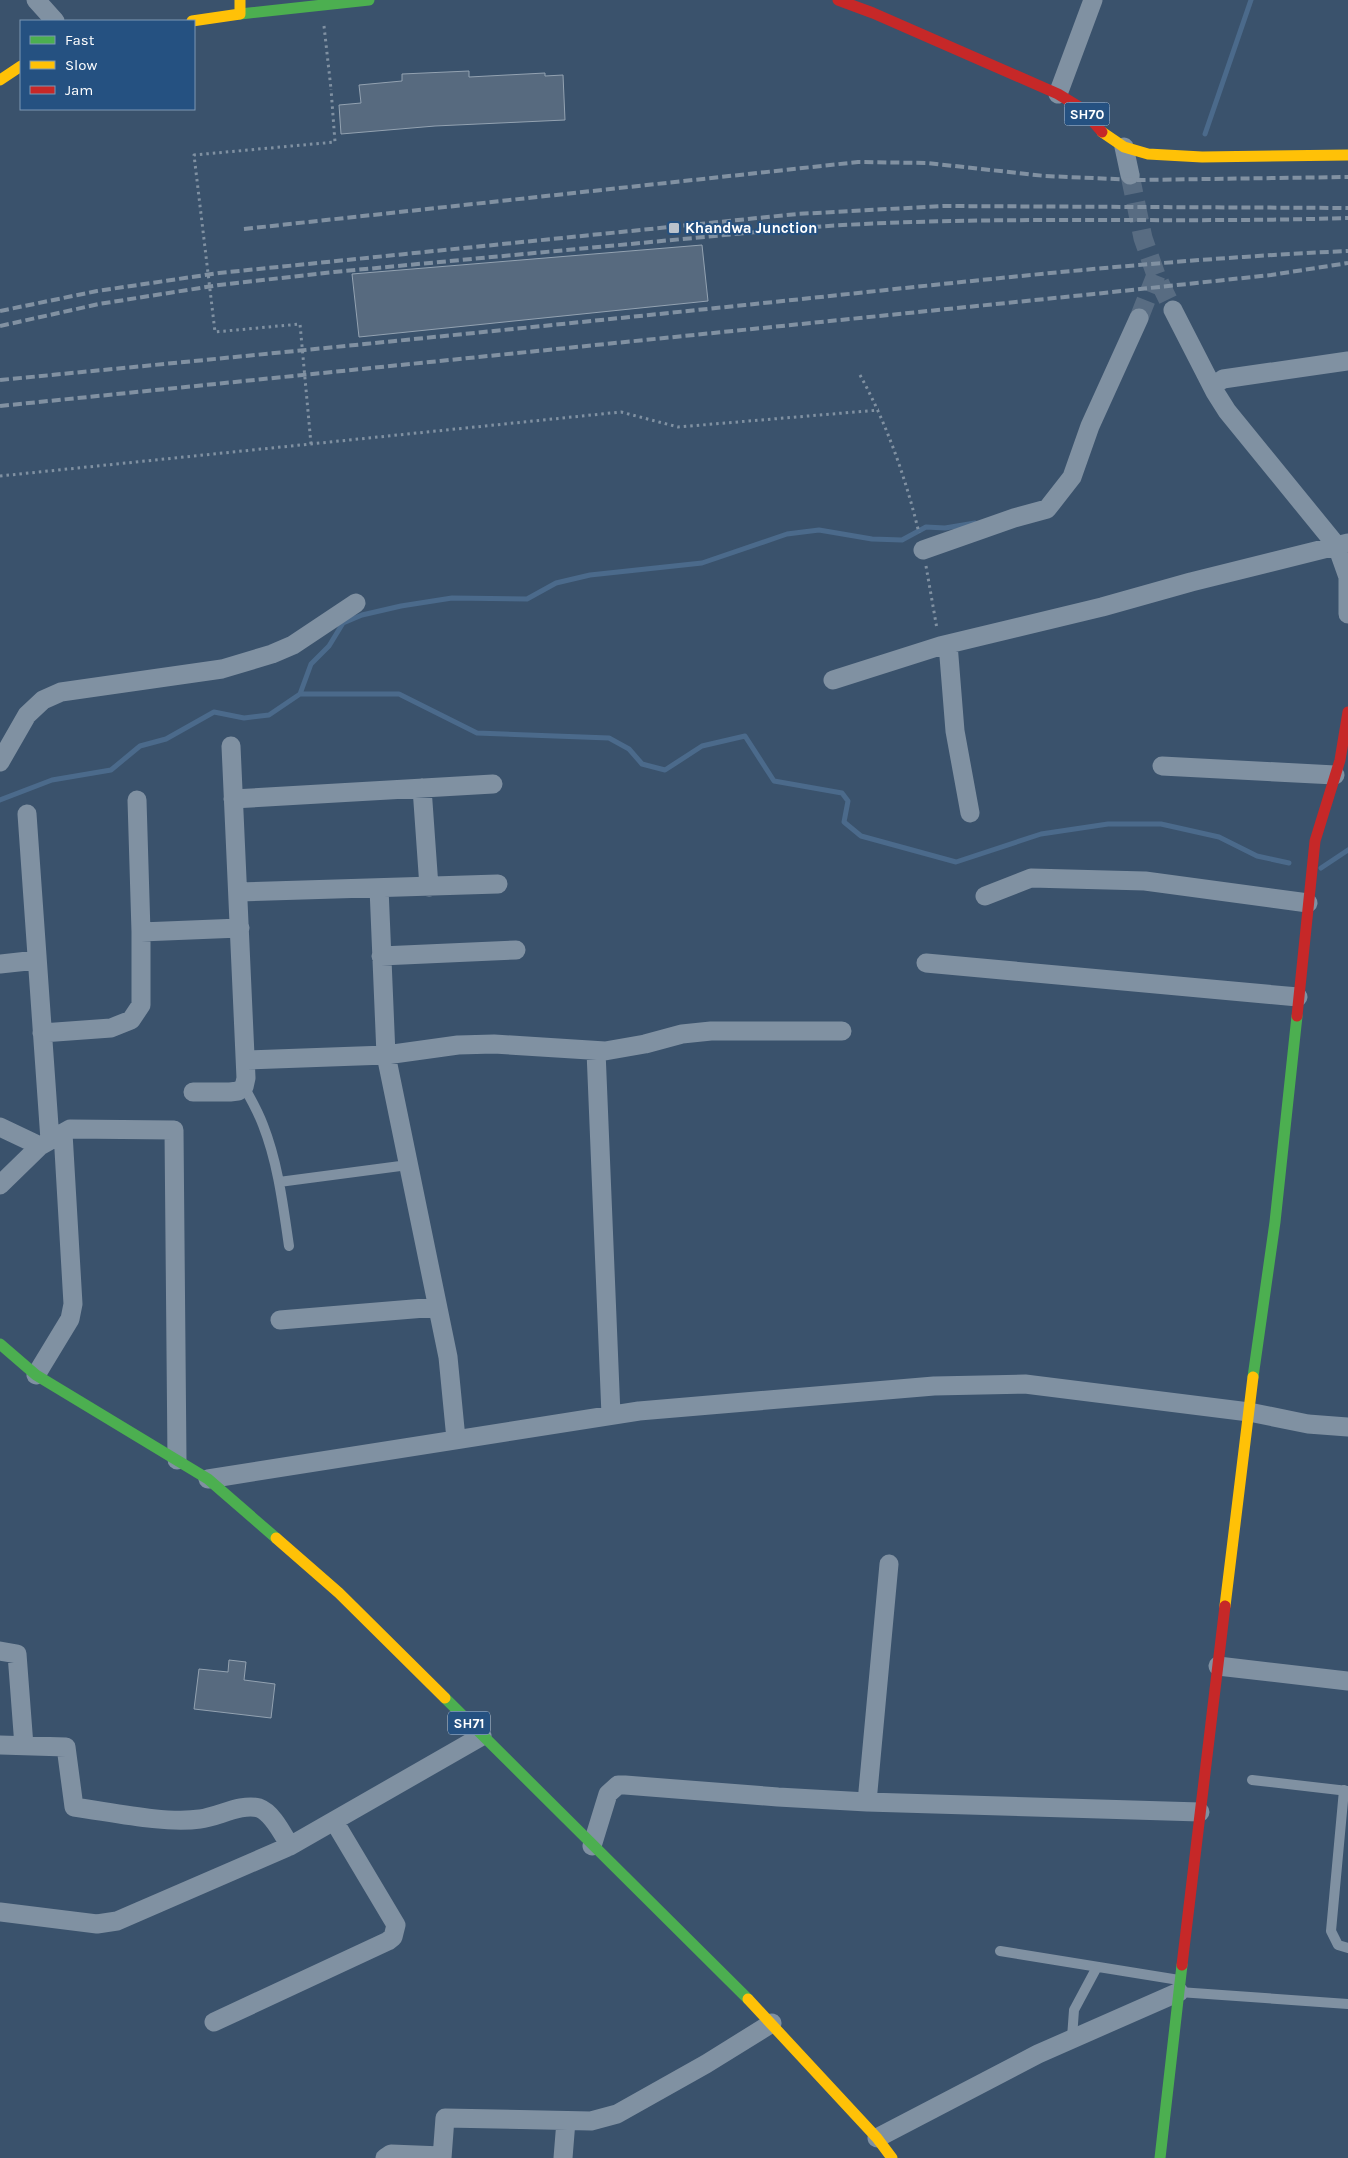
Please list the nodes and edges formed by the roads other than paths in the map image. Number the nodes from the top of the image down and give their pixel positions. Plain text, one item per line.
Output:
1 (36, 0) edge
2 (240, 0) edge
3 (369, 0) edge
4 (838, 0) edge
5 (875, 0) edge
6 (1090, 2) edge
7 (873, 12) junction
8 (240, 14) junction
9 (54, 20) edge
10 (195, 21) edge
11 (13, 70) edge
12 (0, 80) edge
13 (1058, 94) junction
14 (1124, 148) junction
15 (1348, 155) edge
16 (1130, 175) tunnel mouth
17 (1173, 310) tunnel mouth
18 (1139, 318) tunnel mouth
19 (1348, 361) edge
20 (1215, 392) junction
21 (1343, 544) edge
22 (923, 550) road end
23 (356, 603) dead end
24 (1348, 614) edge
25 (944, 645) junction
26 (833, 680) dead end
27 (1348, 712) edge
28 (230, 746) dead end
29 (0, 762) edge
30 (1162, 766) dead end
31 (1335, 775) junction
32 (493, 784) dead end
33 (422, 788) junction
34 (233, 799) junction
35 (137, 800) dead end
36 (970, 813) dead end
37 (26, 814) dead end
38 (498, 884) dead end
39 (429, 887) junction
40 (380, 888) junction
41 (238, 892) junction
42 (985, 896) dead end
43 (1308, 903) junction
44 (240, 928) junction
45 (141, 932) junction
46 (516, 950) dead end
47 (381, 956) junction
48 (37, 960) junction
49 (926, 963) dead end
50 (0, 964) edge
51 (1298, 997) junction
52 (842, 1031) dead end
53 (42, 1033) junction
54 (596, 1051) junction
55 (386, 1055) junction
56 (247, 1060) junction
57 (244, 1087) junction
58 (192, 1092) dead end
59 (0, 1127) edge
60 (51, 1140) junction
61 (408, 1165) junction
62 (279, 1182) junction
63 (0, 1185) edge
64 (289, 1246) dead end
65 (437, 1307) junction
66 (280, 1320) dead end
67 (0, 1344) edge
68 (36, 1375) junction
69 (1249, 1412) junction
70 (612, 1415) junction
71 (1348, 1427) edge
72 (456, 1439) junction
73 (177, 1460) junction
74 (208, 1479) junction
75 (889, 1564) dead end
76 (0, 1650) edge
77 (1218, 1666) junction
78 (1348, 1681) edge
79 (482, 1736) junction
80 (0, 1745) edge
81 (24, 1746) junction
82 (1252, 1780) dead end
83 (1346, 1791) edge
84 (867, 1802) junction
85 (1200, 1812) junction
86 (334, 1821) junction
87 (290, 1846) junction
88 (592, 1846) junction
89 (1337, 1871) junction
90 (1348, 1872) edge
91 (0, 1912) edge
92 (1348, 1948) edge
93 (1000, 1951) dead end
94 (1097, 1967) junction
95 (1180, 1986) junction
96 (1348, 2004) edge
97 (214, 2022) dead end
98 (772, 2024) junction
99 (1072, 2038) junction
100 (566, 2120) junction
101 (877, 2138) junction
102 (442, 2157) edge
103 (385, 2158) edge
104 (563, 2158) edge
105 (892, 2158) edge
106 (1160, 2158) edge

1 - 9 street
2 - 8 main road
3 - 8 main road
4 - 7 main road, SH70
5 - 7 lane
6 - 13 street
7 - 13 main road, SH70
8 - 10 main road
11 - 12 main road
13 - 14 main road, SH70
14 - 15 main road, SH70
14 - 16 street
17 - 20 street
18 - 22 street
19 - 20 street
20 - 21 street
21 - 24 street
21 - 25 street
23 - 29 street
25 - 26 street
25 - 36 street
27 - 31 main road
28 - 34 street
30 - 31 street
31 - 43 main road
32 - 33 street
33 - 34 street
33 - 39 street
34 - 41 street
35 - 45 street
37 - 48 street
38 - 39 street
39 - 40 street
40 - 41 street
40 - 47 street
41 - 44 street
42 - 43 street
43 - 51 main road
44 - 45 street
44 - 56 street
45 - 53 street
46 - 47 street
47 - 55 street
48 - 50 street
48 - 53 street
49 - 51 street
51 - 69 main road
52 - 54 street
53 - 60 street
54 - 55 street
54 - 70 street
55 - 56 street
55 - 61 street
56 - 57 street
57 - 58 street
57 - 62 lane
59 - 60 street
60 - 63 street
60 - 68 street
60 - 73 street
61 - 62 lane
61 - 65 street
62 - 64 lane
65 - 66 street
65 - 72 street
67 - 68 main road, SH71
68 - 73 main road, SH71
69 - 70 street
69 - 71 street
69 - 77 main road
70 - 72 street
72 - 74 street
73 - 74 main road, SH71
74 - 79 main road, SH71
75 - 84 street
76 - 81 street
77 - 78 street
77 - 85 main road
79 - 86 street
79 - 88 main road, SH71
80 - 81 street
81 - 87 street
82 - 83 lane
83 - 89 lane
84 - 85 street
84 - 88 street
85 - 95 main road
86 - 87 street
86 - 97 street
87 - 91 street
88 - 98 main road, SH71
89 - 90 lane
89 - 92 lane
93 - 94 lane
94 - 95 lane
94 - 99 lane
95 - 96 lane
95 - 99 street
95 - 106 main road
98 - 100 street
98 - 101 main road, SH71
99 - 101 street
100 - 102 street
100 - 104 street
101 - 105 main road, SH71
102 - 103 street

